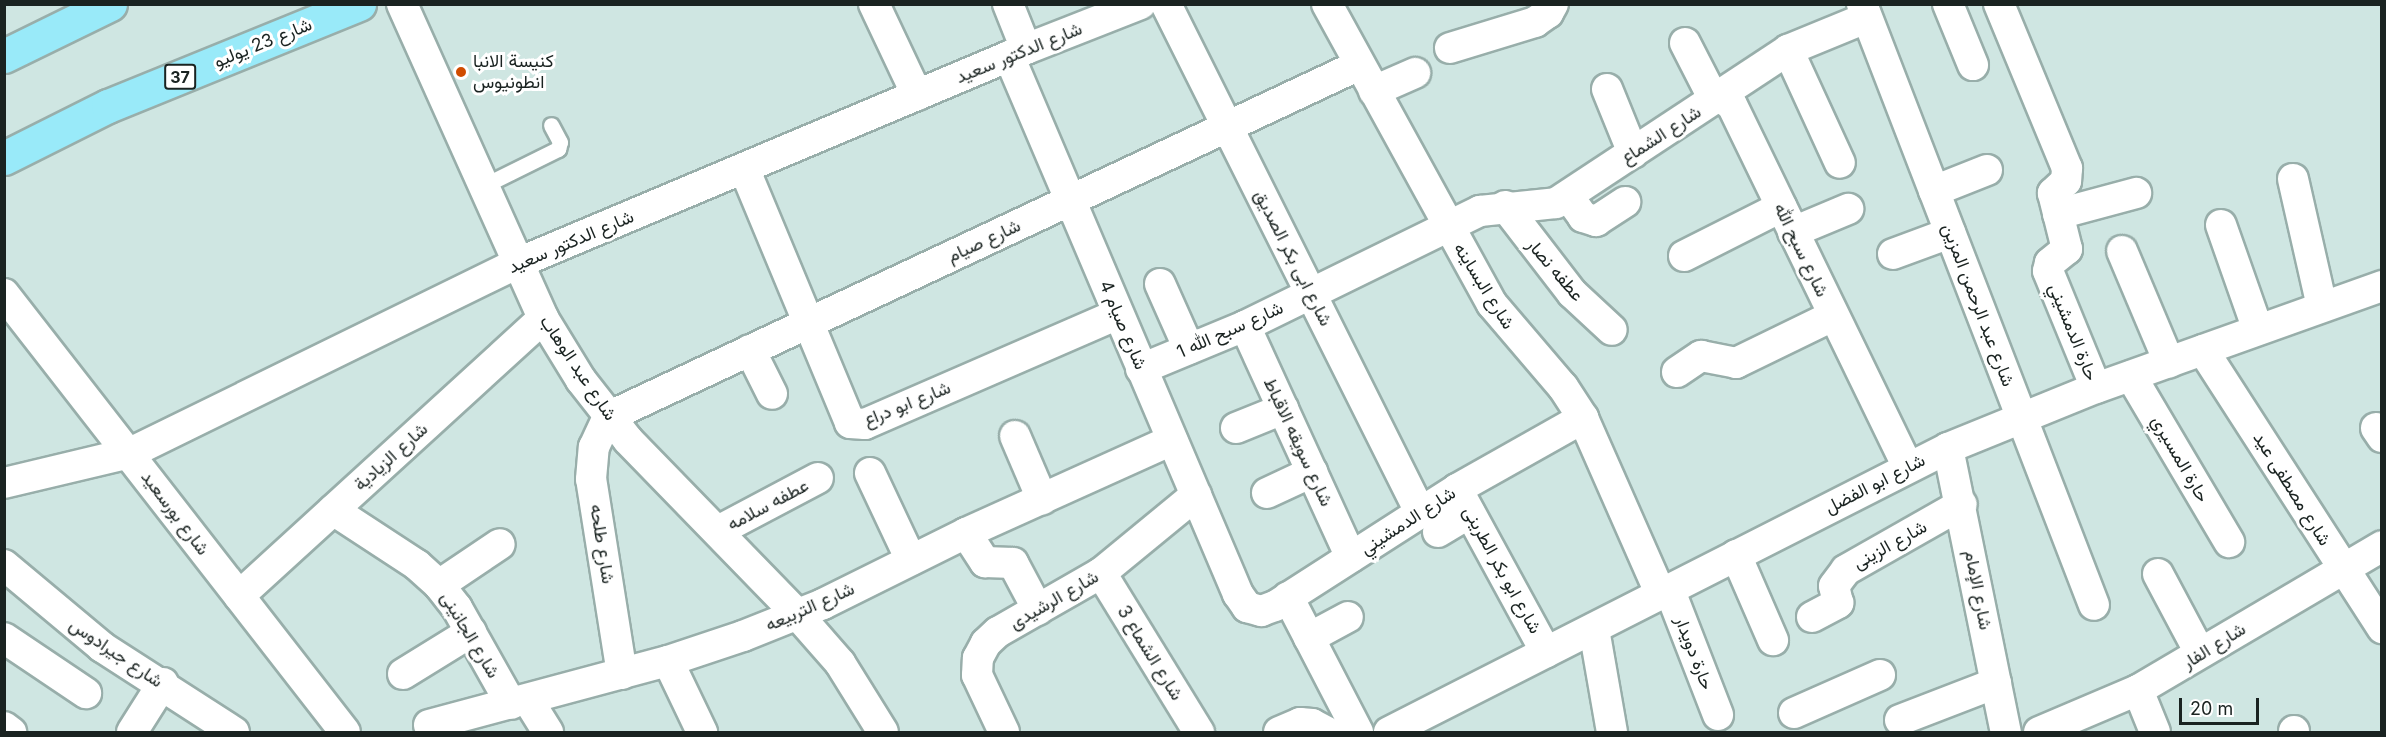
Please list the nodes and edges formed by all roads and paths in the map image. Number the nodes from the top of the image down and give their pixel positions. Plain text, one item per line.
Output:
1 (359, 4) edge
2 (402, 4) edge
3 (874, 4) edge
4 (1008, 4) edge
5 (1141, 4) edge
6 (1166, 4) edge
7 (1327, 4) edge
8 (1948, 4) edge
9 (1999, 4) edge
10 (108, 5) edge
11 (1554, 5) edge
12 (1864, 11) edge
13 (1685, 43) dead end
14 (1450, 48) dead end
15 (1788, 50) junction
16 (1018, 52) junction
17 (4, 56) edge
18 (1359, 65) junction
19 (1973, 65) dead end
20 (1414, 73) dead end
21 (1607, 89) dead end
22 (1374, 91) junction
23 (917, 95) junction
24 (1722, 95) junction
25 (551, 125) dead end
26 (1226, 127) junction
27 (1633, 153) junction
28 (4, 158) edge
29 (1840, 163) dead end
30 (744, 168) junction
31 (1987, 170) dead end
32 (2293, 179) dead end
33 (483, 186) junction
34 (1934, 191) junction
35 (2136, 193) dead end
36 (1568, 196) junction
37 (1070, 200) junction
38 (1625, 202) dead end
39 (1505, 206) junction
40 (1848, 209) dead end
41 (2058, 214) junction
42 (1787, 219) junction
43 (2221, 225) dead end
44 (1447, 227) junction
45 (1950, 233) junction
46 (2122, 251) dead end
47 (1893, 254) dead end
48 (1684, 256) dead end
49 (518, 263) junction
50 (1160, 284) dead end
51 (2382, 286) edge
52 (4, 294) edge
53 (1311, 294) junction
54 (2322, 307) junction
55 (1118, 314) junction
56 (1833, 316) junction
57 (543, 318) junction
58 (807, 324) junction
59 (1245, 326) junction
60 (1612, 330) dead end
61 (2258, 330) junction
62 (1189, 349) junction
63 (750, 350) junction
64 (2203, 350) junction
65 (2169, 362) junction
66 (1141, 369) junction
67 (1677, 372) dead end
68 (2131, 376) junction
69 (2096, 388) junction
70 (772, 394) dead end
71 (1283, 409) junction
72 (608, 417) junction
73 (1583, 418) junction
74 (2022, 419) junction
75 (1236, 428) dead end
76 (1015, 436) dead end
77 (1172, 440) junction
78 (1948, 448) junction
79 (130, 453) junction
80 (1908, 467) junction
81 (1312, 472) junction
82 (870, 473) dead end
83 (818, 478) dead end
84 (4, 483) edge
85 (1267, 493) dead end
86 (1196, 495) junction
87 (1042, 499) junction
88 (1464, 501) junction
89 (1962, 504) junction
90 (333, 510) junction
91 (1429, 522) junction
92 (718, 531) junction
93 (966, 533) junction
94 (2229, 542) dead end
95 (500, 544) dead end
96 (2382, 546) edge
97 (1736, 555) junction
98 (1351, 557) junction
99 (911, 561) junction
100 (4, 565) edge
101 (2342, 568) junction
102 (1101, 573) junction
103 (2158, 574) dead end
104 (439, 585) junction
105 (1665, 593) junction
106 (1238, 594) joint
107 (238, 596) junction
108 (1288, 597) junction
109 (2094, 605) dead end
110 (1038, 610) junction
111 (798, 615) junction
112 (1348, 617) dead end
113 (1812, 617) dead end
114 (2382, 628) edge
115 (1594, 629) junction
116 (471, 632) junction
117 (4, 638) edge
118 (1309, 638) junction
119 (1773, 640) dead end
120 (1546, 652) junction
121 (2200, 653) junction
122 (668, 661) junction
123 (403, 674) dead end
124 (622, 674) junction
125 (1996, 683) junction
126 (163, 684) junction
127 (2138, 690) junction
128 (86, 693) dead end
129 (520, 702) junction
130 (1794, 713) dead end
131 (1718, 715) dead end
132 (429, 725) dead end
133 (1902, 726) edge
134 (4, 727) edge
135 (11, 732) edge
136 (132, 732) edge
137 (234, 732) edge
138 (345, 732) edge
139 (548, 732) edge
140 (702, 732) edge
141 (883, 732) edge
142 (1004, 732) edge
143 (1200, 732) edge
144 (1279, 732) edge
145 (1327, 732) edge
146 (1358, 732) edge
147 (1389, 732) edge
148 (1612, 732) edge
149 (2006, 732) edge
150 (2039, 732) edge
151 (2155, 732) edge

1 - 28 main road, شارع 23 يوليو / 37
2 - 33 street, شارع عبد الوهاب
3 - 23 street
4 - 16 street, شارع صيام 4
5 - 16 street, شارع الدكتور سعيد
6 - 26 street, شارع ابى بكر الصديق
7 - 18 street, شارع البساينه
8 - 19 street
9 - 41 street, حارة الدمشيني
10 - 17 main road
11 - 14 street
12 - 15 street, شارع الشماع
12 - 34 street, شارع عبد الرحمن المزين
13 - 24 street, شارع سبح الله
15 - 24 street, شارع الشماع
15 - 29 street
16 - 23 street, شارع الدكتور سعيد
16 - 37 street, شارع صيام 4
18 - 22 street, شارع البساينه
18 - 26 street, شارع صيام
20 - 22 street
21 - 27 street
22 - 44 street, شارع البساينه
23 - 30 street, شارع الدكتور سعيد
24 - 27 street, شارع الشماع
24 - 42 street, شارع سبح الله
25 - 33 lane
26 - 37 street, شارع صيام
26 - 53 street, شارع ابى بكر الصديق
27 - 36 street, شارع الشماع
30 - 49 street, شارع الدكتور سعيد
30 - 58 street, شارع ابو دراع
31 - 34 street
32 - 54 street
33 - 49 street, شارع عبد الوهاب
34 - 45 street, شارع عبد الرحمن المزين
35 - 41 street
36 - 38 street
36 - 39 street, شارع الشماع
37 - 55 street, شارع صيام 4
37 - 58 street, شارع صيام
39 - 44 street, شارع الشماع
39 - 60 street, عطفه نصار
40 - 42 street
41 - 69 street, حارة الدمشيني
42 - 48 street
42 - 56 street, شارع سبح الله
43 - 61 street
44 - 53 street, شارع سبح الله 1
44 - 73 street, شارع البساينه
45 - 47 street
45 - 74 street, شارع عبد الرحمن المزين
46 - 65 street
49 - 57 street, شارع عبد الوهاب
49 - 79 street, شارع الدكتور سعيد
50 - 62 street
51 - 54 street, شارع ابو الفضل
52 - 79 street, شارع بورسعيد
53 - 59 street, شارع سبح الله 1
53 - 91 street, شارع ابى بكر الصديق
54 - 61 street, شارع ابو الفضل
55 - 58 street, شارع ابو دراع
55 - 66 street, شارع صيام 4
56 - 67 street
56 - 80 street, شارع سبح الله
57 - 72 street, شارع عبد الوهاب
57 - 90 street, شارع الزيادية
58 - 63 street, شارع صيام
59 - 62 street, شارع سبح الله 1
59 - 71 street, شارع سويقه الاقباط
61 - 64 street, شارع ابو الفضل
62 - 66 street, شارع سبح الله 1
63 - 70 street
63 - 72 street, شارع صيام
64 - 65 street, شارع ابو الفضل
64 - 101 street, شارع مصطفى عيد
65 - 68 street, شارع ابو الفضل
66 - 77 street, شارع صيام 4
68 - 69 street, شارع ابو الفضل
68 - 94 street, حارة المسيري
69 - 74 street, شارع ابو الفضل
71 - 75 street
71 - 81 street, شارع سويقه الاقباط
72 - 92 street, شارع عبد الوهاب
72 - 124 street, شارع طلحه
73 - 88 street, شارع الدمشيني
73 - 105 street, شارع البساينه
74 - 78 street, شارع ابو الفضل
74 - 109 street, شارع عبد الرحمن المزين
76 - 87 street
77 - 86 street, شارع صيام 4
77 - 87 street, شارع التربيعه
78 - 80 street, شارع ابو الفضل
78 - 89 street, شارع الإمام
79 - 84 street, شارع الدكتور سعيد
79 - 107 street, شارع بورسعيد
80 - 97 street, شارع ابو الفضل
81 - 85 street
81 - 98 street, شارع سويقه الاقباط
82 - 99 street
83 - 92 street, عطفه سلامه
86 - 102 street, شارع الرشيدى
86 - 106 street, شارع صيام 4
87 - 93 street, شارع التربيعه
88 - 91 street, شارع الدمشيني
88 - 120 street, شارع ابو بكر الطرينى
89 - 113 street, شارع الزينى
89 - 125 street, شارع الإمام
90 - 104 street, شارع الجانينى
90 - 107 street, شارع الزيادية
91 - 98 street, شارع الدمشيني
92 - 111 street, شارع عبد الوهاب
93 - 99 street, شارع التربيعه
93 - 110 street
95 - 104 street
96 - 101 street, شارع الفار
97 - 105 street, شارع ابو الفضل
97 - 119 street
98 - 108 street, شارع الدمشيني
99 - 111 street, شارع التربيعه
100 - 126 street, شارع جيرادوس
101 - 114 street, شارع مصطفى عيد
101 - 121 street, شارع الفار
102 - 110 street, شارع الرشيدى
102 - 143 street, شارع الشماع 3
103 - 121 street
104 - 116 street, شارع الجانينى
105 - 115 street, شارع ابو الفضل
105 - 131 street, حارة دويدار
106 - 108 street, شارع الدمشيني
107 - 138 street, شارع بورسعيد
108 - 118 street
110 - 142 street, شارع الرشيدى
111 - 122 street, شارع التربيعه
111 - 141 street, شارع عبد الوهاب
112 - 118 street
115 - 120 street, شارع ابو الفضل
115 - 148 street
116 - 123 street
116 - 129 street, شارع الجانينى
117 - 128 street
118 - 146 street
120 - 147 street, شارع ابو الفضل
121 - 127 street, شارع الفار
122 - 124 street, شارع التربيعه
122 - 140 street
124 - 129 street, شارع التربيعه
125 - 133 street
125 - 149 street, شارع الإمام
126 - 136 street
126 - 137 street, شارع جيرادوس
127 - 150 street, شارع الفار
127 - 151 street
129 - 132 street, شارع التربيعه
129 - 139 street, شارع الجانينى
130 - 133 street
134 - 135 street
144 - 145 street

